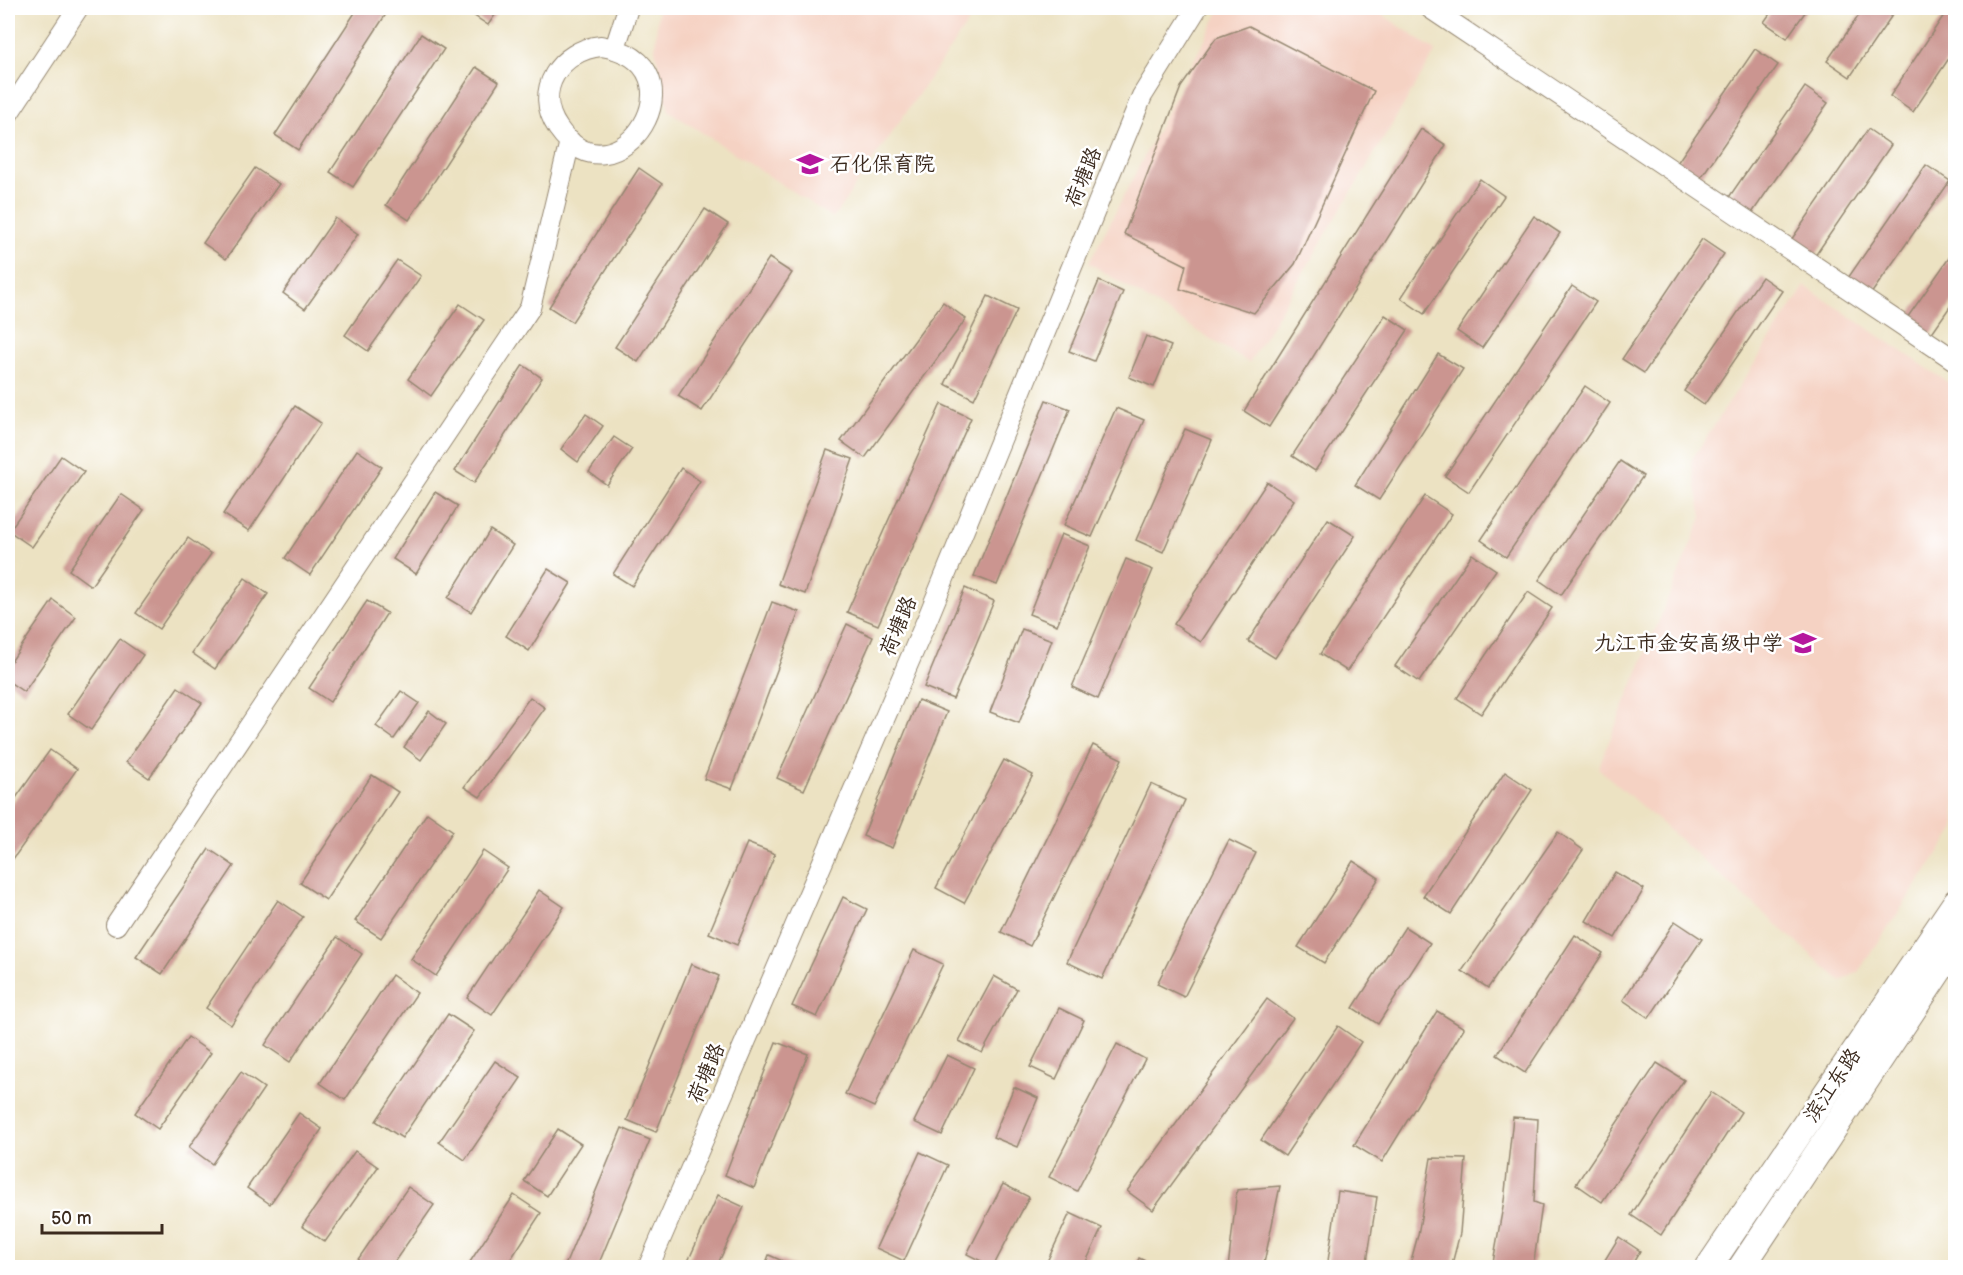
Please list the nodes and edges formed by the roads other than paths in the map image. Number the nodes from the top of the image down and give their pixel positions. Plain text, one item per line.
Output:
1 (78, 8) edge
2 (628, 8) edge
3 (1197, 8) edge
4 (1430, 8) edge
5 (615, 48) junction
6 (8, 114) edge
7 (570, 141) junction
8 (1956, 361) edge
9 (1956, 902) edge
10 (116, 925) dead end
11 (1956, 945) edge
12 (648, 1268) edge
13 (1708, 1268) edge
14 (1741, 1268) edge

1 - 6 street
2 - 5 street
3 - 12 street, 荷塘路
4 - 8 street
5 - 7 street
5 - 7 street
7 - 10 street
9 - 13 main road, 滨江东路
11 - 14 main road, 滨江东路

